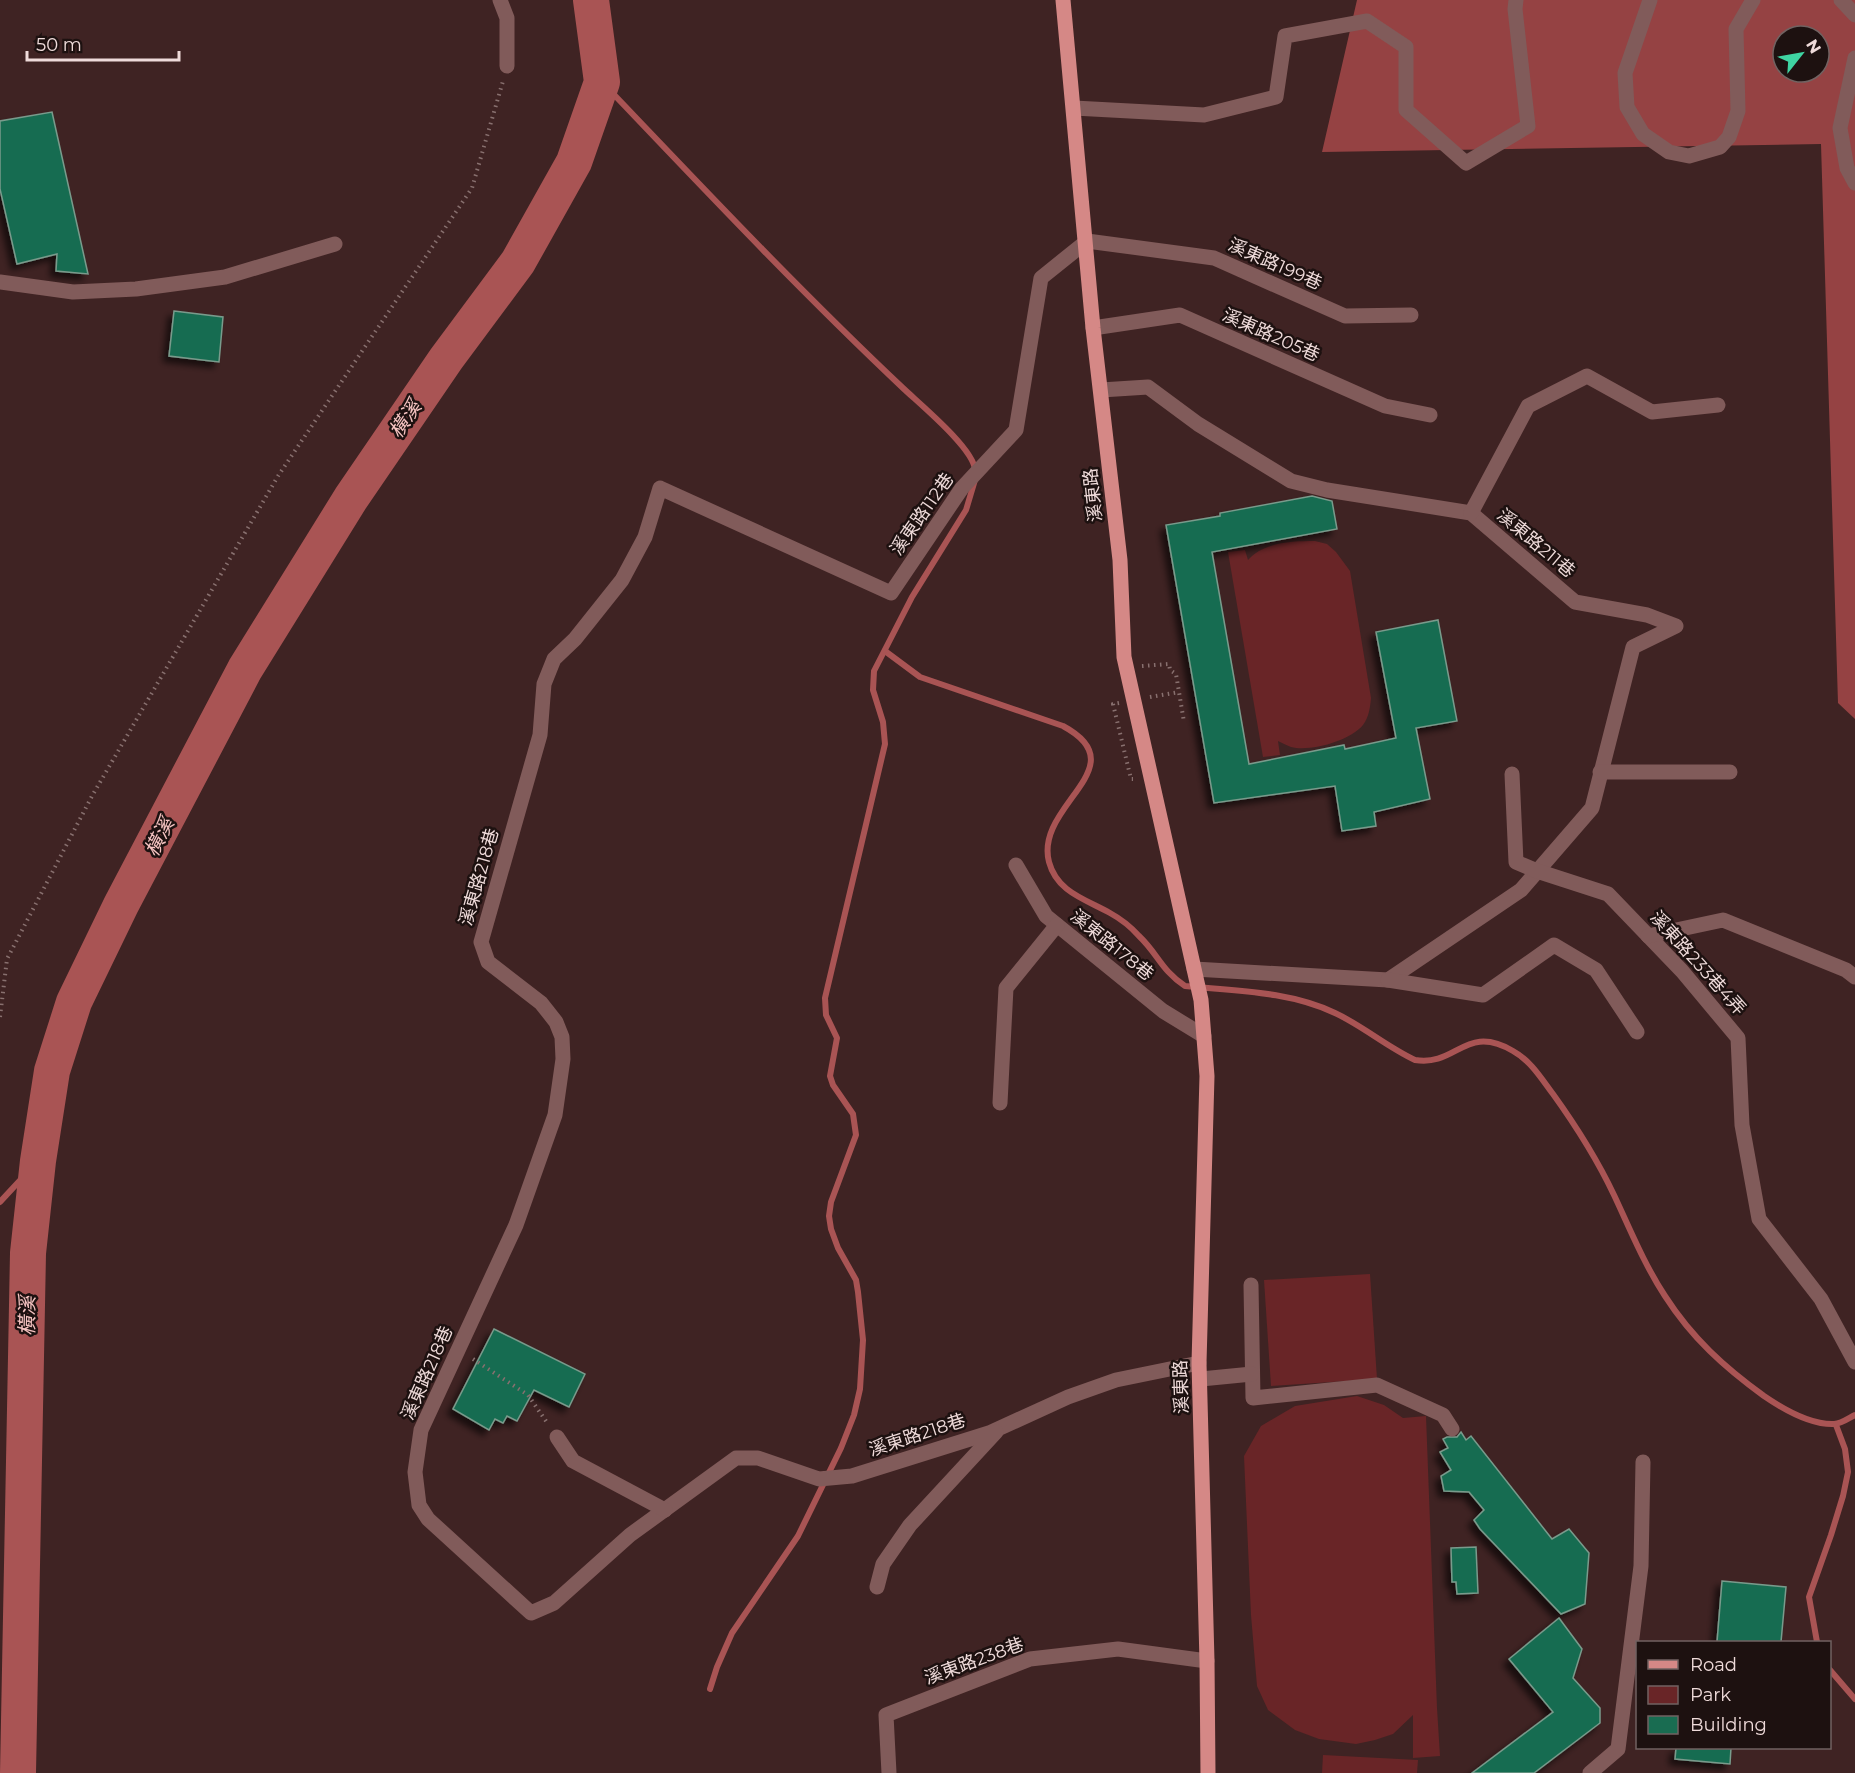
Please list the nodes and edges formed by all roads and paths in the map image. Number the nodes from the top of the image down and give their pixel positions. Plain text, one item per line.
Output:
1 (500, 0) edge
2 (1063, 0) edge
3 (1516, 0) edge
4 (1650, 0) edge
5 (1753, 0) edge
6 (1840, 0) edge
7 (1855, 15) edge
8 (1855, 58) edge
9 (507, 66) joint
10 (1074, 108) junction
11 (1855, 183) edge
12 (1087, 242) junction
13 (335, 244) dead end
14 (0, 282) edge
15 (1411, 315) dead end
16 (1093, 328) junction
17 (1101, 390) junction
18 (1719, 405) dead end
19 (1430, 415) dead end
20 (660, 488) joint
21 (1471, 513) junction
22 (1161, 664) dead end
23 (1177, 692) junction
24 (1149, 697) dead end
25 (1113, 704) dead end
26 (1184, 722) dead end
27 (1120, 738) dead end
28 (1600, 772) junction
29 (1730, 772) dead end
30 (1512, 774) dead end
31 (1016, 866) dead end
32 (1537, 871) junction
33 (1057, 925) junction
34 (1648, 936) junction
35 (1195, 974) junction
36 (1855, 977) edge
37 (1388, 980) junction
38 (0, 1017) edge
39 (1637, 1032) dead end
40 (1204, 1036) junction
41 (1000, 1103) dead end
42 (1251, 1286) dead end
43 (458, 1349) junction
44 (1855, 1362) edge
45 (1200, 1371) junction
46 (1252, 1374) junction
47 (1000, 1428) junction
48 (1452, 1429) dead end
49 (557, 1437) joint
50 (1643, 1462) dead end
51 (665, 1510) junction
52 (877, 1587) dead end
53 (1207, 1661) junction
54 (889, 1773) edge
55 (1208, 1773) edge
56 (1590, 1773) edge

1 - 9 street
2 - 10 main road, 溪東路
3 - 10 street
4 - 5 street
6 - 7 street
8 - 11 street
9 - 38 path
10 - 12 main road, 溪東路
12 - 15 street, 溪東路199巷
12 - 16 main road, 溪東路
12 - 20 street, 溪東路112巷
13 - 14 street
16 - 17 main road, 溪東路
16 - 19 street, 溪東路205巷
17 - 21 street, 溪東路211巷
17 - 35 main road, 溪東路
18 - 21 street
20 - 43 street, 溪東路218巷
21 - 28 street, 溪東路211巷
22 - 23 path
23 - 24 path
23 - 26 path
25 - 27 path
28 - 29 street
28 - 32 street, 溪東路211巷
30 - 32 street, 溪東路233巷4弄
31 - 33 street, 溪東路178巷
32 - 34 street, 溪東路233巷4弄
32 - 37 street, 溪東路211巷
33 - 40 street, 溪東路178巷
33 - 41 street
34 - 36 street
34 - 44 street, 溪東路233巷4弄
35 - 37 street
35 - 40 main road, 溪東路
37 - 39 street
40 - 45 main road, 溪東路
42 - 46 street
43 - 49 path
43 - 51 street, 溪東路218巷
45 - 46 street, 溪東路218巷
45 - 47 street, 溪東路218巷
45 - 53 main road, 溪東路
46 - 48 street
47 - 51 street, 溪東路218巷
47 - 52 street
49 - 51 street
50 - 56 street
53 - 54 street, 溪東路238巷
53 - 55 main road, 溪東路

